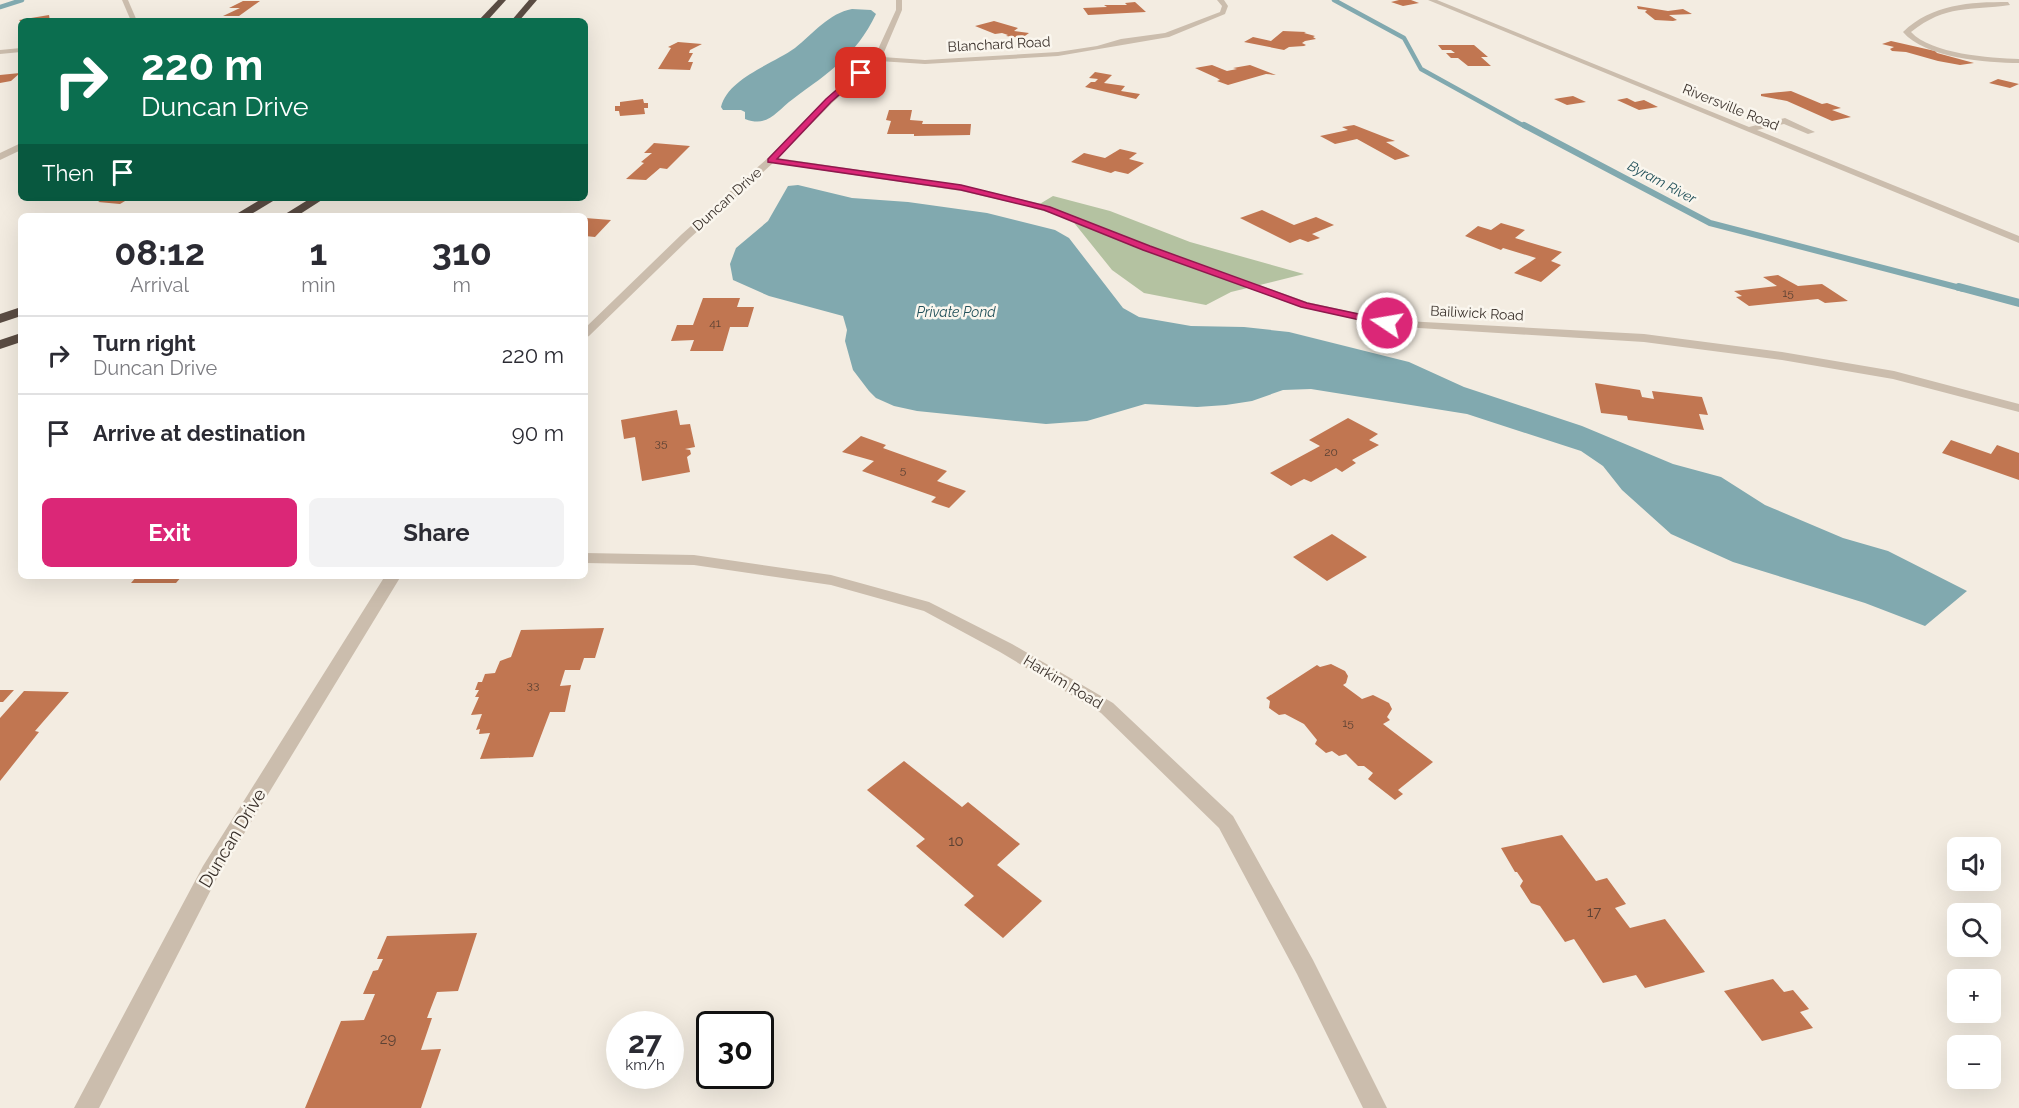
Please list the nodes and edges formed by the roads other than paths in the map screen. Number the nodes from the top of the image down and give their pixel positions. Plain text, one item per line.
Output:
1 (125, 0) edge
2 (502, 0) edge
3 (533, 0) edge
4 (899, 0) edge
5 (1220, 0) edge
6 (1431, 0) edge
7 (2000, 0) edge
8 (133, 18) edge
9 (485, 18) edge
10 (518, 18) edge
11 (18, 50) edge
12 (0, 52) edge
13 (877, 59) junction
14 (2019, 61) edge
15 (1749, 129) junction
16 (1811, 132) dead end
17 (18, 148) edge
18 (0, 157) edge
19 (771, 160) junction
20 (266, 201) edge
21 (315, 201) edge
22 (244, 213) edge
23 (293, 213) edge
24 (2019, 240) edge
25 (18, 312) edge
26 (0, 319) edge
27 (588, 331) edge
28 (18, 338) edge
29 (0, 345) edge
30 (2019, 408) edge
31 (588, 558) edge
32 (391, 579) edge
33 (86, 1108) edge
34 (1375, 1108) edge

1 - 8 street
2 - 9 highway
3 - 10 highway
4 - 13 street, Duncan Drive
5 - 13 street, Blanchard Road
6 - 15 street, Riversville Road
7 - 14 street
11 - 12 street
13 - 19 street, Duncan Drive
15 - 16 street
15 - 24 street, Riversville Road
17 - 18 street
19 - 27 street, Duncan Drive
19 - 30 street, Bailiwick Road
20 - 22 highway
21 - 23 highway
25 - 26 highway
28 - 29 highway
31 - 34 street, Harkim Road
32 - 33 street, Duncan Drive

